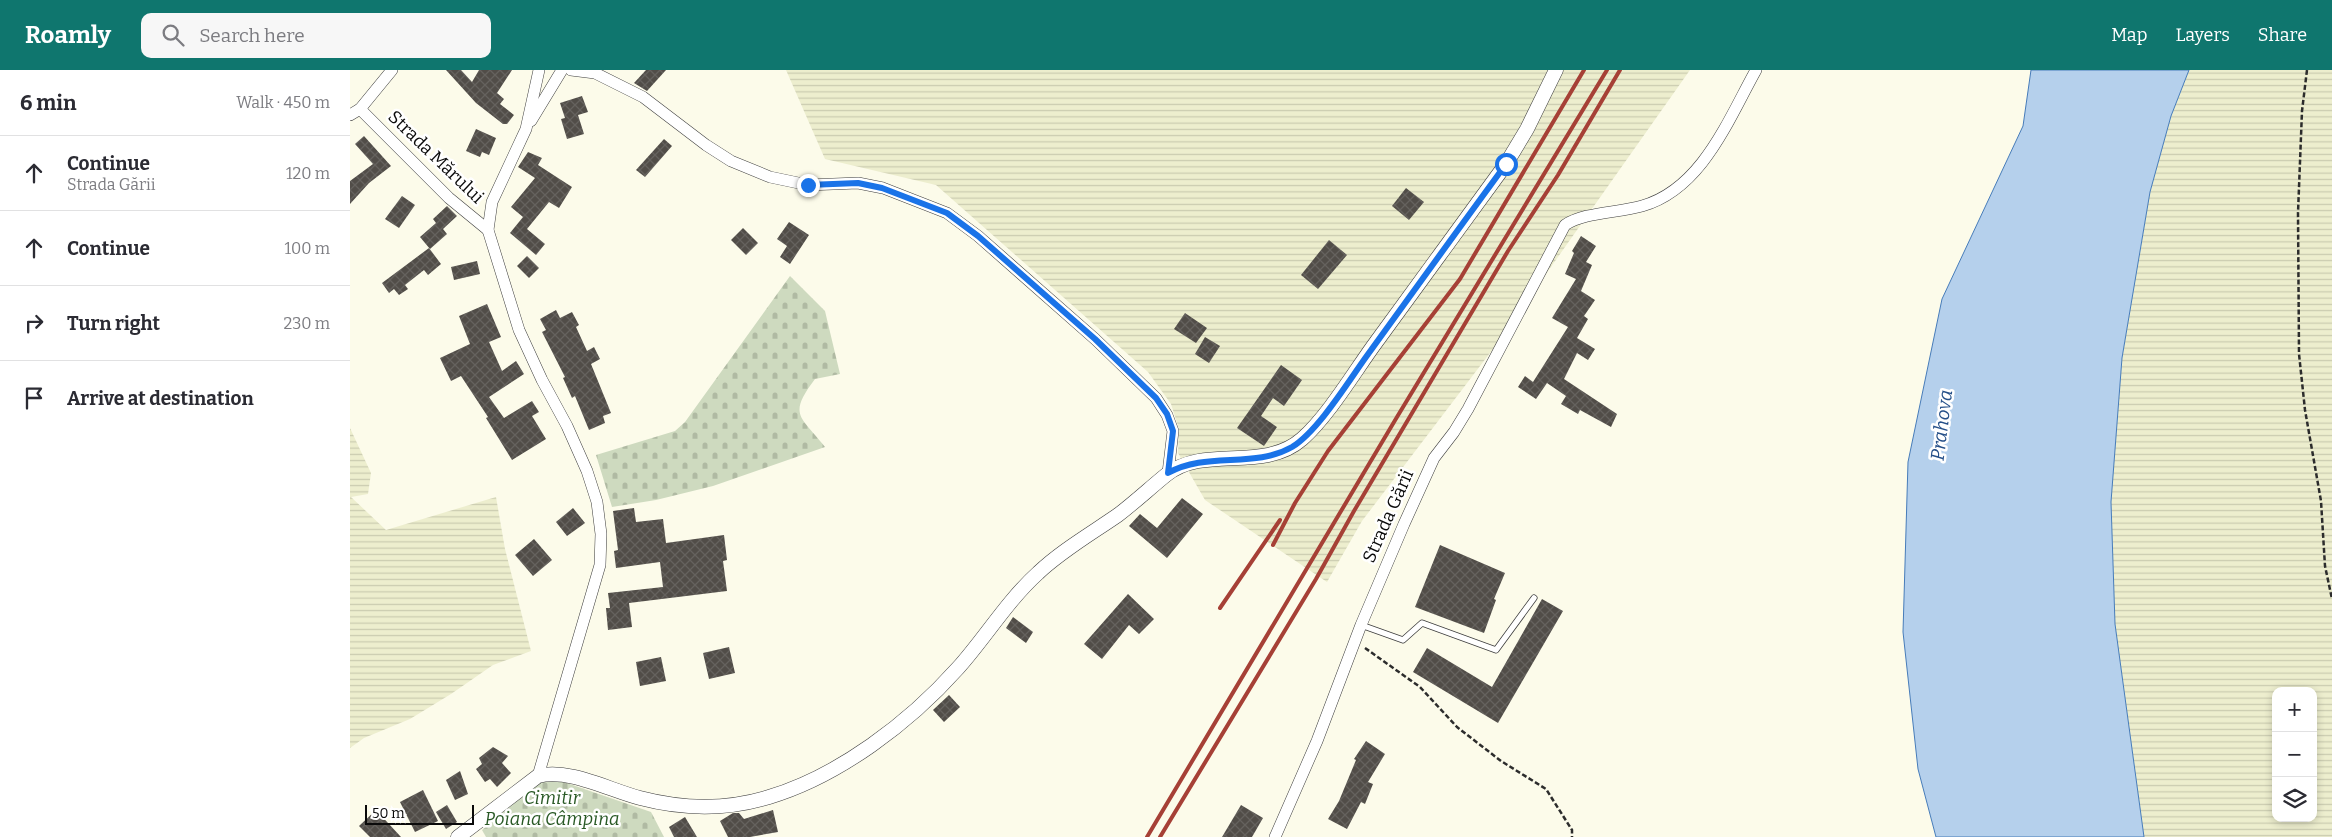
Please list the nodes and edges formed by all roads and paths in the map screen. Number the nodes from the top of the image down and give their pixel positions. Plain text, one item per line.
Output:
1 (392, 70) edge
2 (540, 70) edge
3 (562, 70) edge
4 (571, 70) edge
5 (1556, 70) edge
6 (1756, 70) edge
7 (2307, 70) edge
8 (360, 109) junction
9 (350, 115) edge
10 (526, 129) junction
11 (488, 230) junction
12 (1168, 473) junction
13 (1534, 598) dead end
14 (2332, 599) edge
15 (1361, 625) junction
16 (1355, 641) junction
17 (538, 776) junction
18 (458, 837) edge
19 (1274, 837) edge
20 (1572, 837) edge

1 - 8 street, Strada Mărului
2 - 10 street
3 - 10 street
4 - 12 street
5 - 12 street
6 - 15 street, Strada Gării
7 - 14 path
8 - 9 street, Strada Mărului
8 - 11 street, Strada Mărului
10 - 11 street
11 - 17 street
12 - 17 street
13 - 15 lane
15 - 16 street, Strada Gării
16 - 19 street, Strada Gării
16 - 20 path
17 - 18 street

